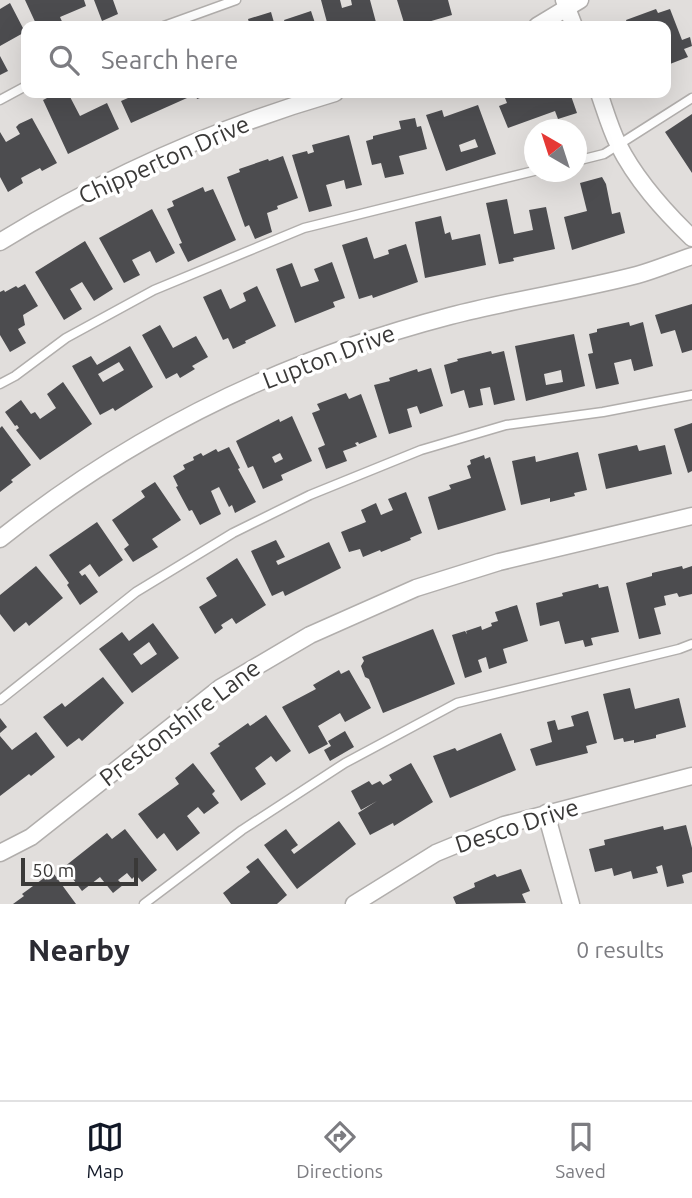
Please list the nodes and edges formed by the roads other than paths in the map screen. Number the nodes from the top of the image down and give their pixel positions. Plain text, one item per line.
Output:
1 (236, 0) edge
2 (570, 3) edge
3 (178, 21) edge
4 (544, 21) edge
5 (573, 21) edge
6 (21, 89) edge
7 (319, 98) edge
8 (600, 98) edge
9 (692, 98) edge
10 (0, 100) edge
11 (617, 144) junction
12 (587, 158) edge
13 (524, 173) edge
14 (692, 238) edge
15 (0, 242) edge
16 (692, 256) edge
17 (0, 384) edge
18 (692, 395) edge
19 (692, 516) edge
20 (0, 539) edge
21 (692, 644) edge
22 (0, 700) edge
23 (692, 776) edge
24 (546, 813) junction
25 (0, 853) edge
26 (144, 904) edge
27 (354, 904) edge
28 (571, 904) edge

1 - 3 lane
2 - 4 street
2 - 5 street
6 - 10 lane
7 - 15 street, Chipperton Drive
8 - 11 street
9 - 11 lane
11 - 12 lane
11 - 14 street
13 - 17 lane
16 - 20 street, Lupton Drive
18 - 22 lane
19 - 25 street, Prestonshire Lane
21 - 26 lane
23 - 24 street, Desco Drive
24 - 27 street, Desco Drive
24 - 28 street

